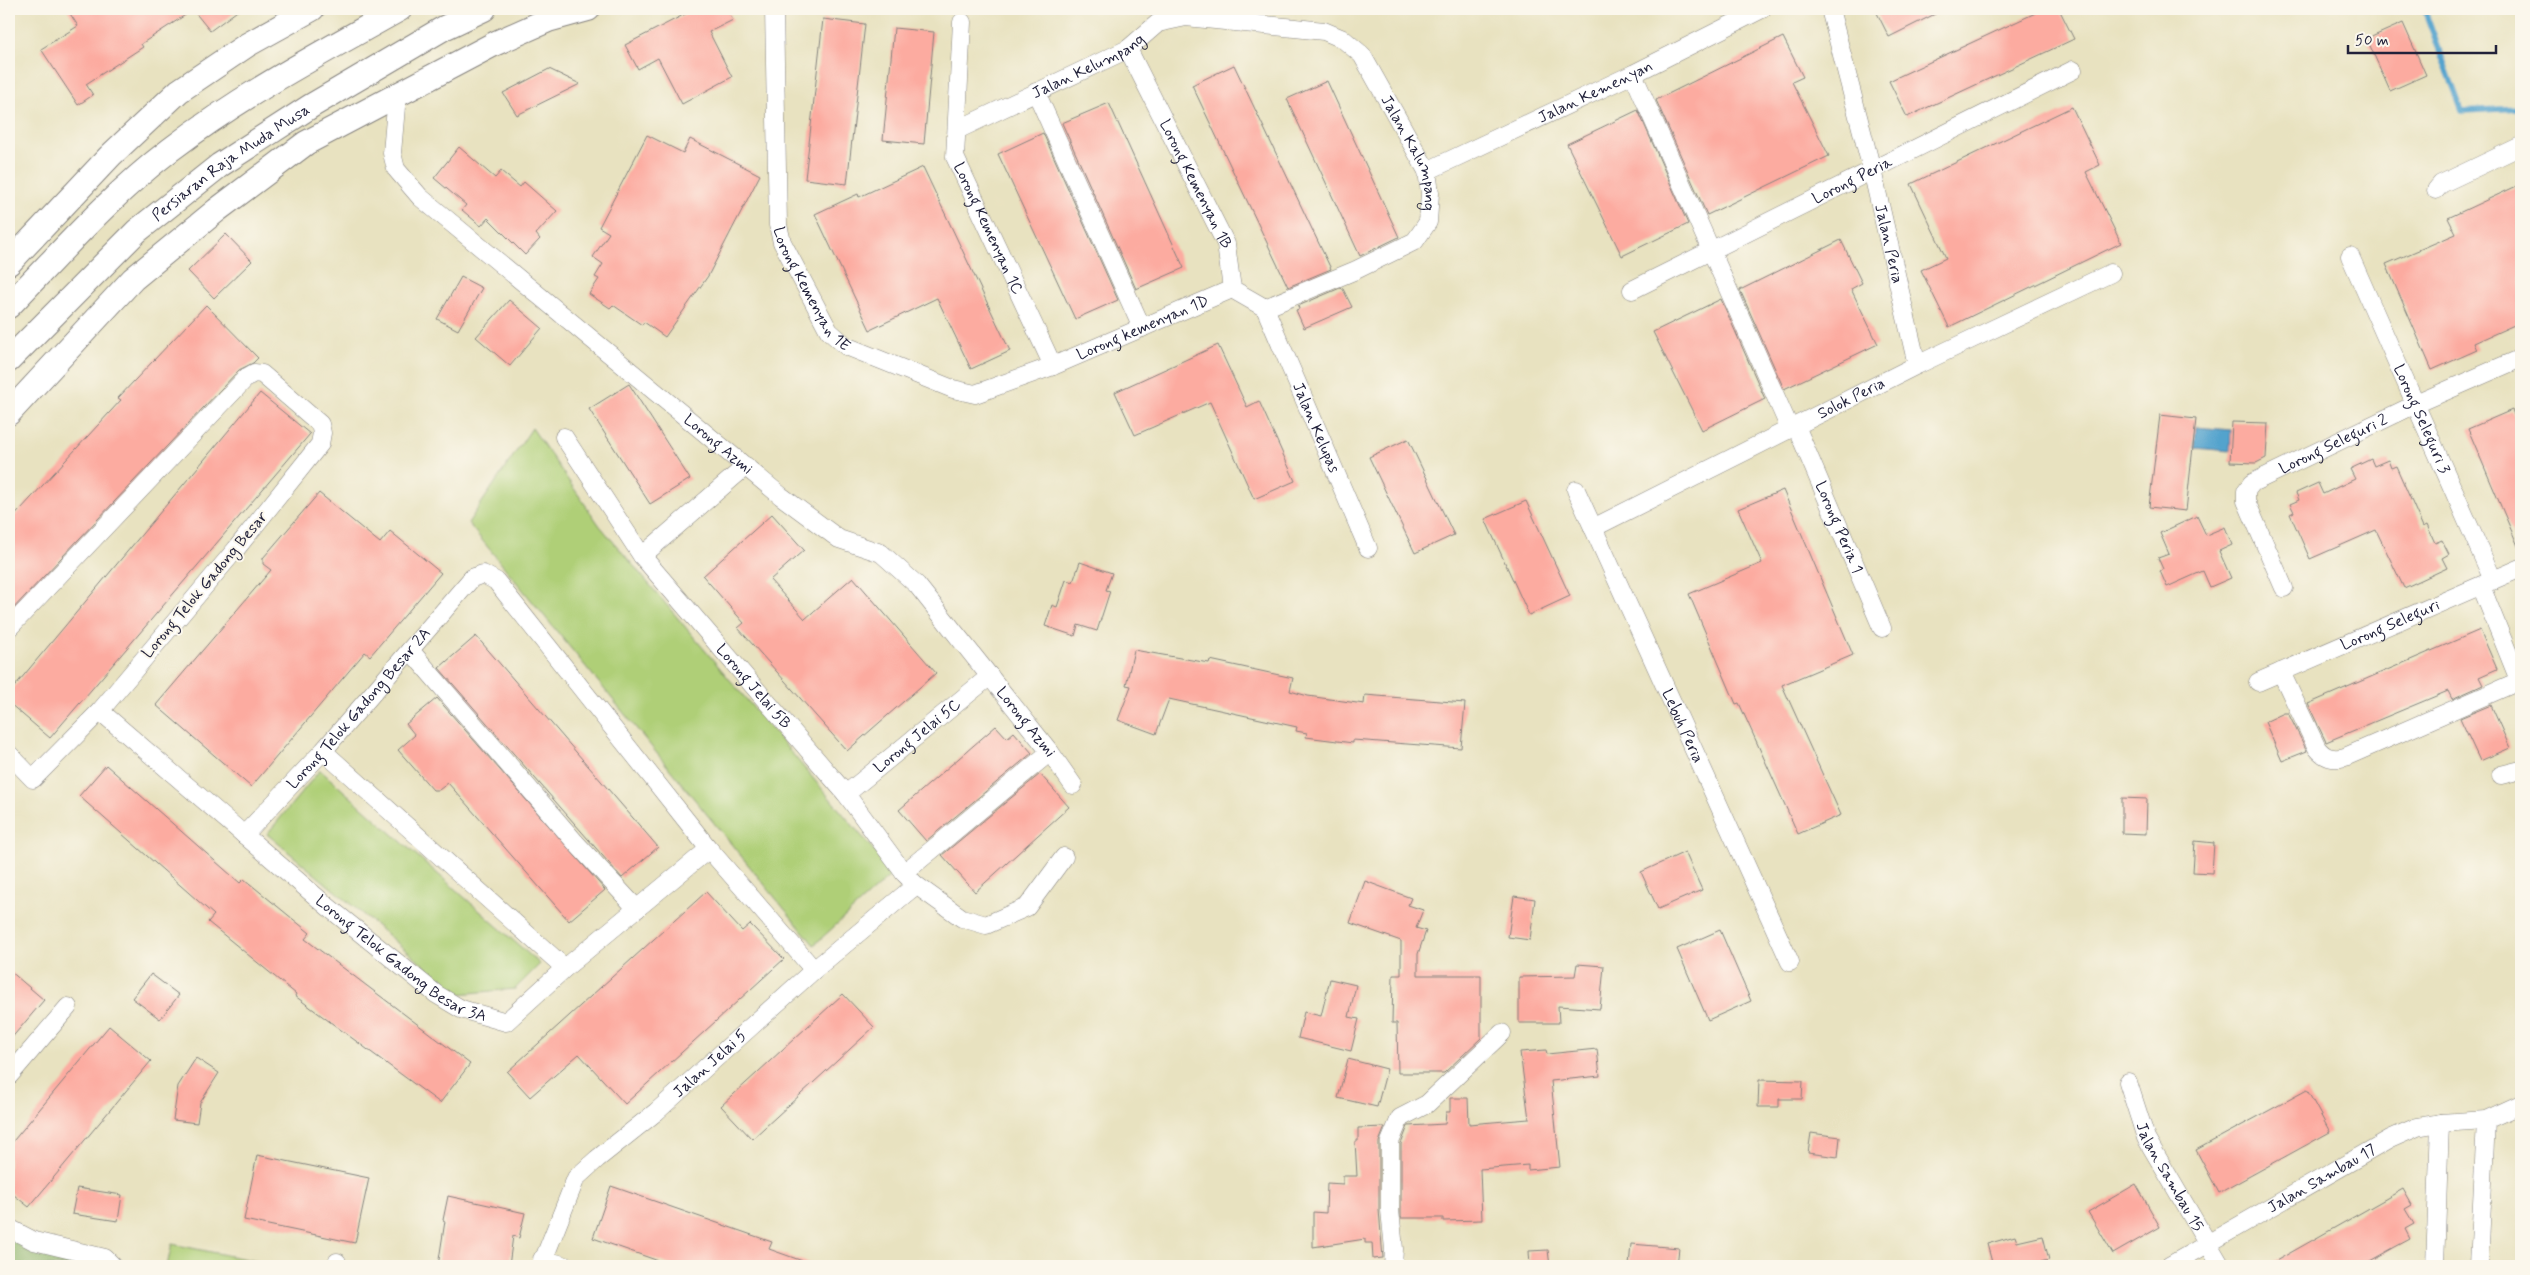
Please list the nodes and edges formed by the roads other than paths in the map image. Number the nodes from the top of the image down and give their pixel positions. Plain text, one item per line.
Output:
1 (312, 9) edge
2 (400, 9) edge
3 (484, 9) edge
4 (588, 9) edge
5 (774, 9) edge
6 (1762, 9) edge
7 (1830, 9) edge
8 (962, 22) dead end
9 (1128, 48) junction
10 (1362, 55) joint
11 (2073, 70) dead end
12 (1633, 74) junction
13 (1036, 92) junction
14 (396, 95) junction
15 (957, 130) junction
16 (2521, 146) edge
17 (1872, 170) junction
18 (1427, 171) junction
19 (2436, 190) dead end
20 (1711, 250) junction
21 (2350, 256) dead end
22 (9, 263) edge
23 (2111, 273) dead end
24 (1232, 289) junction
25 (1632, 290) dead end
26 (9, 306) edge
27 (1265, 308) junction
28 (1142, 328) junction
29 (2521, 358) edge
30 (9, 360) edge
31 (1917, 365) junction
32 (1054, 366) junction
33 (2416, 404) junction
34 (9, 413) edge
35 (1793, 427) junction
36 (564, 437) dead end
37 (746, 466) junction
38 (1576, 490) dead end
39 (1593, 528) junction
40 (1368, 548) dead end
41 (642, 556) junction
42 (2521, 568) edge
43 (2487, 583) junction
44 (2284, 588) dead end
45 (9, 628) edge
46 (1882, 628) dead end
47 (410, 650) junction
48 (2281, 672) junction
49 (990, 676) junction
50 (2258, 682) dead end
51 (2520, 683) edge
52 (100, 711) junction
53 (323, 751) junction
54 (1050, 752) junction
55 (9, 754) edge
56 (2521, 770) edge
57 (2501, 775) dead end
58 (1073, 785) dead end
59 (846, 794) junction
60 (244, 835) junction
61 (709, 849) junction
62 (1064, 857) dead end
63 (910, 879) junction
64 (637, 908) junction
65 (1790, 962) dead end
66 (565, 968) junction
67 (814, 970) junction
68 (68, 1006) dead end
69 (1502, 1033) dead end
70 (9, 1076) edge
71 (2128, 1082) dead end
72 (2521, 1104) edge
73 (2486, 1120) junction
74 (2440, 1123) junction
75 (9, 1228) edge
76 (2208, 1244) junction
77 (542, 1262) edge
78 (113, 1266) edge
79 (566, 1266) edge
80 (1393, 1266) edge
81 (2169, 1266) edge
82 (2221, 1266) edge
83 (2435, 1266) edge
84 (2479, 1266) edge

1 - 22 street
2 - 26 street
3 - 30 street, Persiaran Raja Muda Musa
4 - 14 street
5 - 32 street, Lorong Kemenyan 1E
6 - 12 street, Jalan Kemenyan
7 - 17 street, Jalan Peria
8 - 15 street, Lorong Kemenyan 1C
9 - 10 street, Jalan Kelumpang
9 - 13 street, Jalan Kelumpang
9 - 24 street, Lorong Kemenyan 1B
10 - 18 street, Jalan Kalumpang
11 - 17 street, Lorong Peria
12 - 18 street, Jalan Kemenyan
12 - 20 street, Lorong Peria 1
13 - 15 street, Jalan Kelumpang
13 - 28 street
14 - 34 street
14 - 37 street, Lorong Azmi
15 - 32 street, Lorong Kemenyan 1C
16 - 19 street
17 - 20 street, Lorong Peria
17 - 31 street, Jalan Peria
18 - 27 street, Jalan Kalumpang
20 - 25 street, Lorong Peria
20 - 35 street, Lorong Peria 1
21 - 33 street, Lorong Seleguri 3
23 - 31 street, Solok Peria
24 - 27 street
24 - 28 street, Lorong kemenyan 1D
27 - 40 street, Jalan Kelupas
28 - 32 street, Lorong kemenyan 1D
29 - 33 street, Lorong Seleguri 2
31 - 35 street, Solok Peria
33 - 43 street, Lorong Seleguri 3
33 - 44 street, Lorong Seleguri 2
35 - 39 street, Solok Peria
35 - 46 street, Lorong Peria 1
36 - 41 street, Lorong Jelai 5B
37 - 41 street
37 - 49 street, Lorong Azmi
38 - 39 street, Lebuh Peria
39 - 65 street, Lebuh Peria
41 - 59 street, Lorong Jelai 5B
42 - 43 street, Lorong Seleguri
43 - 48 street, Lorong Seleguri
43 - 51 street, Lorong Seleguri 3
45 - 52 street, Lorong Telok Gadong Besar
47 - 53 street, Lorong Telok Gadong Besar 2A
47 - 61 street, Lorong Telok Gadong Besar 2A
47 - 64 street
48 - 50 street, Lorong Seleguri
48 - 51 street
49 - 54 street, Lorong Azmi
49 - 59 street, Lorong Jelai 5C
52 - 55 street, Lorong Telok Gadong Besar
52 - 60 street, Lorong Telok Gadong Besar 3A
53 - 60 street, Lorong Telok Gadong Besar 2A
53 - 66 street
54 - 58 street, Lorong Azmi
54 - 63 street, Jalan Jelai 5
56 - 57 street
59 - 63 street, Lorong Jelai 5B
60 - 66 street, Lorong Telok Gadong Besar 3A
61 - 64 street, Lorong Telok Gadong Besar 3A
61 - 67 street
62 - 63 street, Lorong Jelai 5B
63 - 67 street, Jalan Jelai 5
64 - 66 street, Lorong Telok Gadong Besar 3A
67 - 77 street, Jalan Jelai 5
68 - 70 street
69 - 80 street
71 - 76 street, Jalan Sambau 15
72 - 73 street
73 - 74 street, Jalan Sambau 17
73 - 84 street
74 - 76 street, Jalan Sambau 17
74 - 83 street
75 - 78 street
76 - 81 street, Jalan Sambau 17
76 - 82 street, Jalan Sambau 15
77 - 79 street

